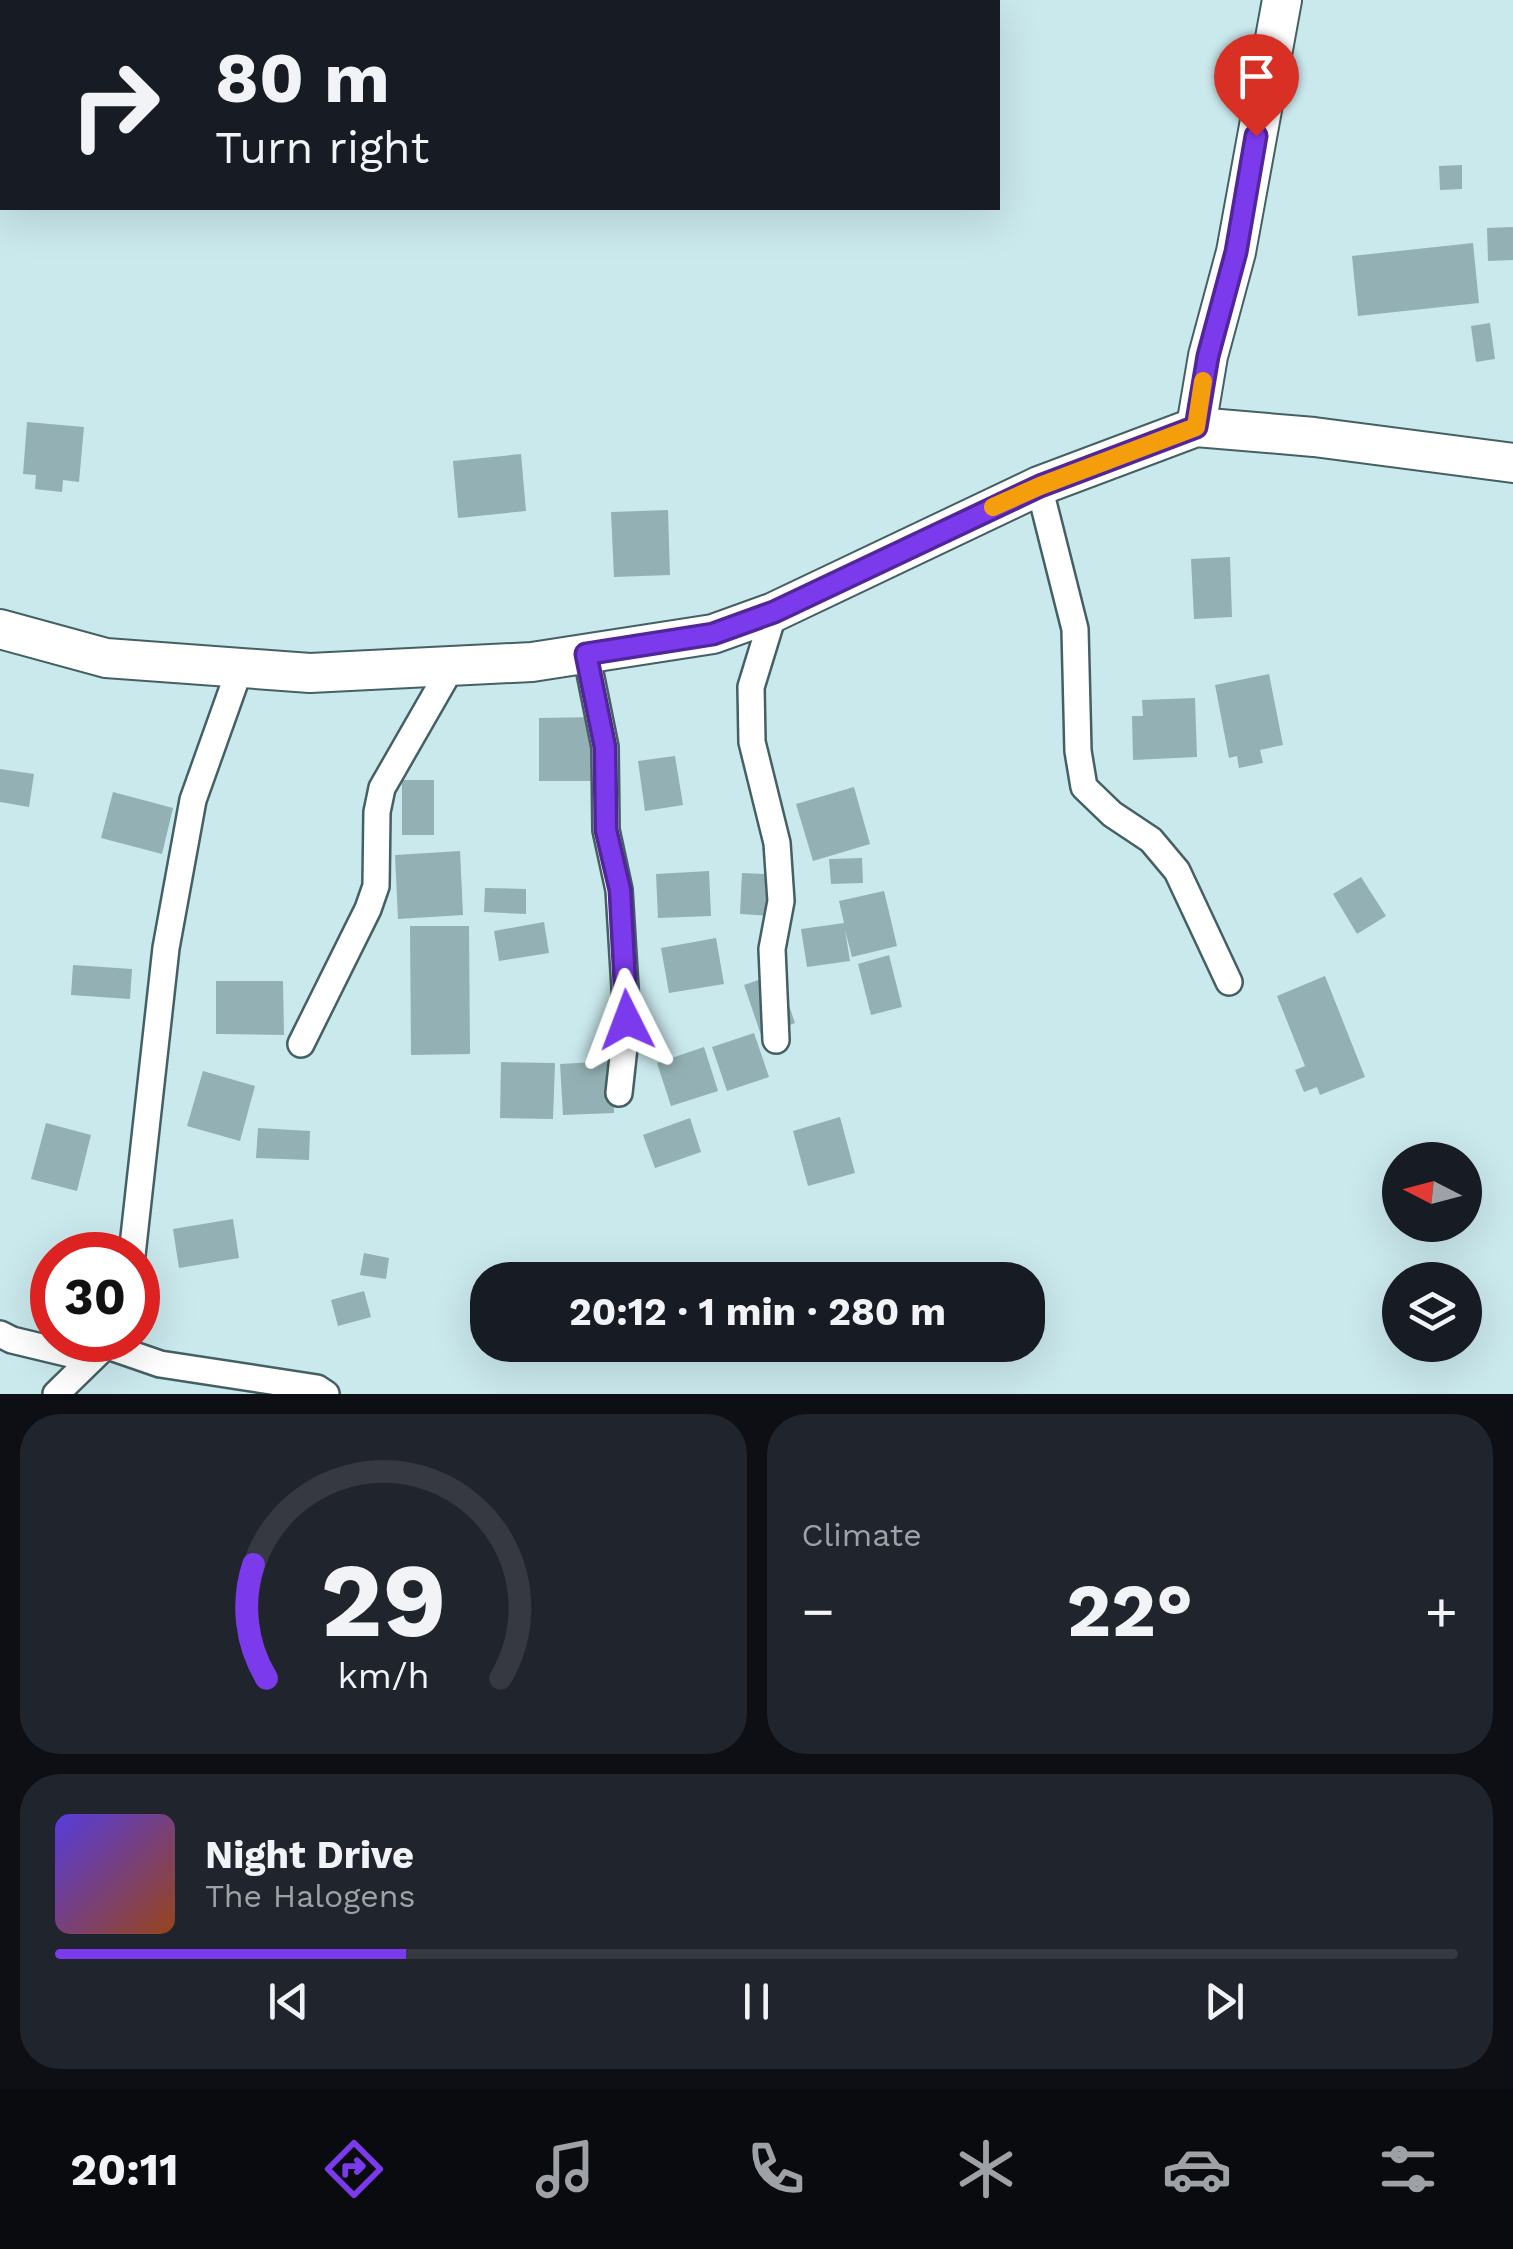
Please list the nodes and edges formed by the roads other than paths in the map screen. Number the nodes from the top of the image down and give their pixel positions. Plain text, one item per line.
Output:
1 (1282, 0) edge
2 (1196, 427) junction
3 (1513, 463) edge
4 (1040, 486) junction
5 (774, 612) junction
6 (0, 629) edge
7 (586, 654) junction
8 (452, 666) junction
9 (240, 668) junction
10 (1229, 982) dead end
11 (776, 1040) dead end
12 (301, 1044) dead end
13 (620, 1093) dead end
14 (135, 1232) edge
15 (0, 1334) edge
16 (30, 1342) edge
17 (87, 1362) edge
18 (153, 1362) edge
19 (56, 1394) edge
20 (326, 1394) edge

1 - 2 street
2 - 3 street
2 - 4 street
4 - 5 street
4 - 10 street
5 - 7 street
5 - 11 street
6 - 9 street
7 - 8 street
7 - 13 street
8 - 9 street
8 - 12 street
9 - 14 street
15 - 16 street
17 - 19 street
18 - 20 street

